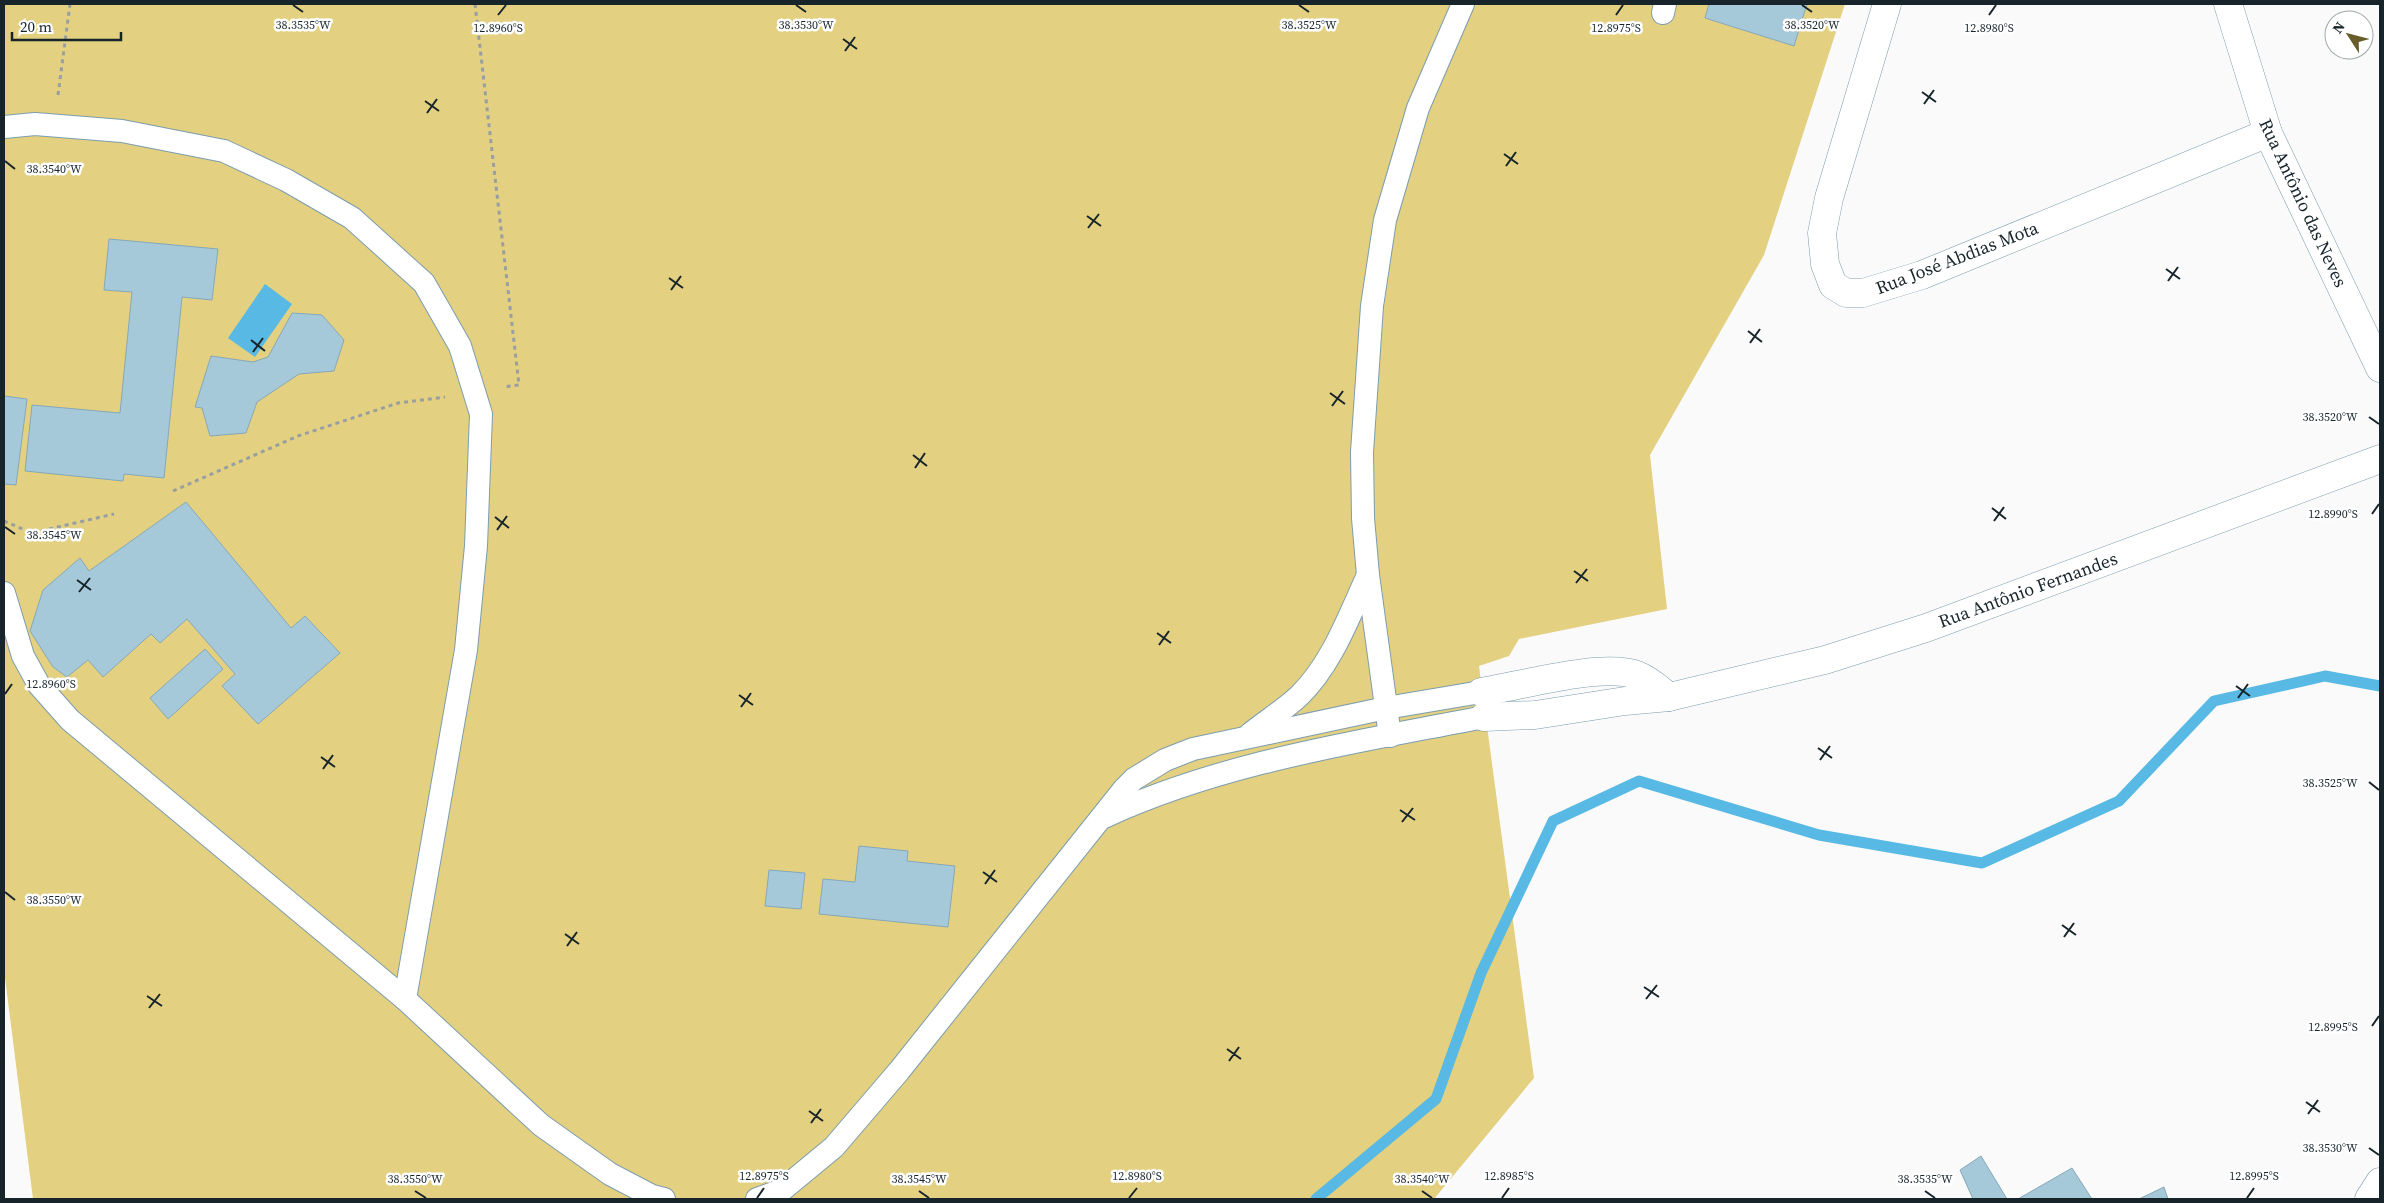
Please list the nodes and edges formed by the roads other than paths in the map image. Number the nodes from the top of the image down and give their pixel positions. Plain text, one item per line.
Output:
1 (1464, 4) edge
2 (1888, 4) edge
3 (2228, 4) edge
4 (4, 127) edge
5 (2268, 134) junction
6 (2380, 368) edge
7 (2380, 459) edge
8 (1368, 575) junction
9 (4, 593) edge
10 (1520, 685) junction
11 (1669, 697) junction
12 (1483, 704) junction
13 (1386, 708) junction
14 (1524, 715) junction
15 (1390, 736) junction
16 (1245, 738) junction
17 (1104, 817) junction
18 (405, 999) junction
19 (2380, 1182) edge
20 (664, 1199) edge
21 (757, 1199) edge
22 (2369, 1199) edge

1 - 8 lane
2 - 5 street, Rua José Abdias Mota
3 - 5 street, Rua Antônio das Neves
4 - 18 lane
5 - 6 street, Rua Antônio das Neves
7 - 11 street, Rua Antônio Fernandes
8 - 13 lane
8 - 16 lane
9 - 18 lane
10 - 11 street
10 - 12 street
10 - 14 street
11 - 14 street, Rua Antônio Fernandes
12 - 13 lane
12 - 14 street, Rua Antônio Fernandes
12 - 15 lane
13 - 15 lane
13 - 16 lane
15 - 17 lane
16 - 17 lane
17 - 21 lane
18 - 20 lane
19 - 22 street

